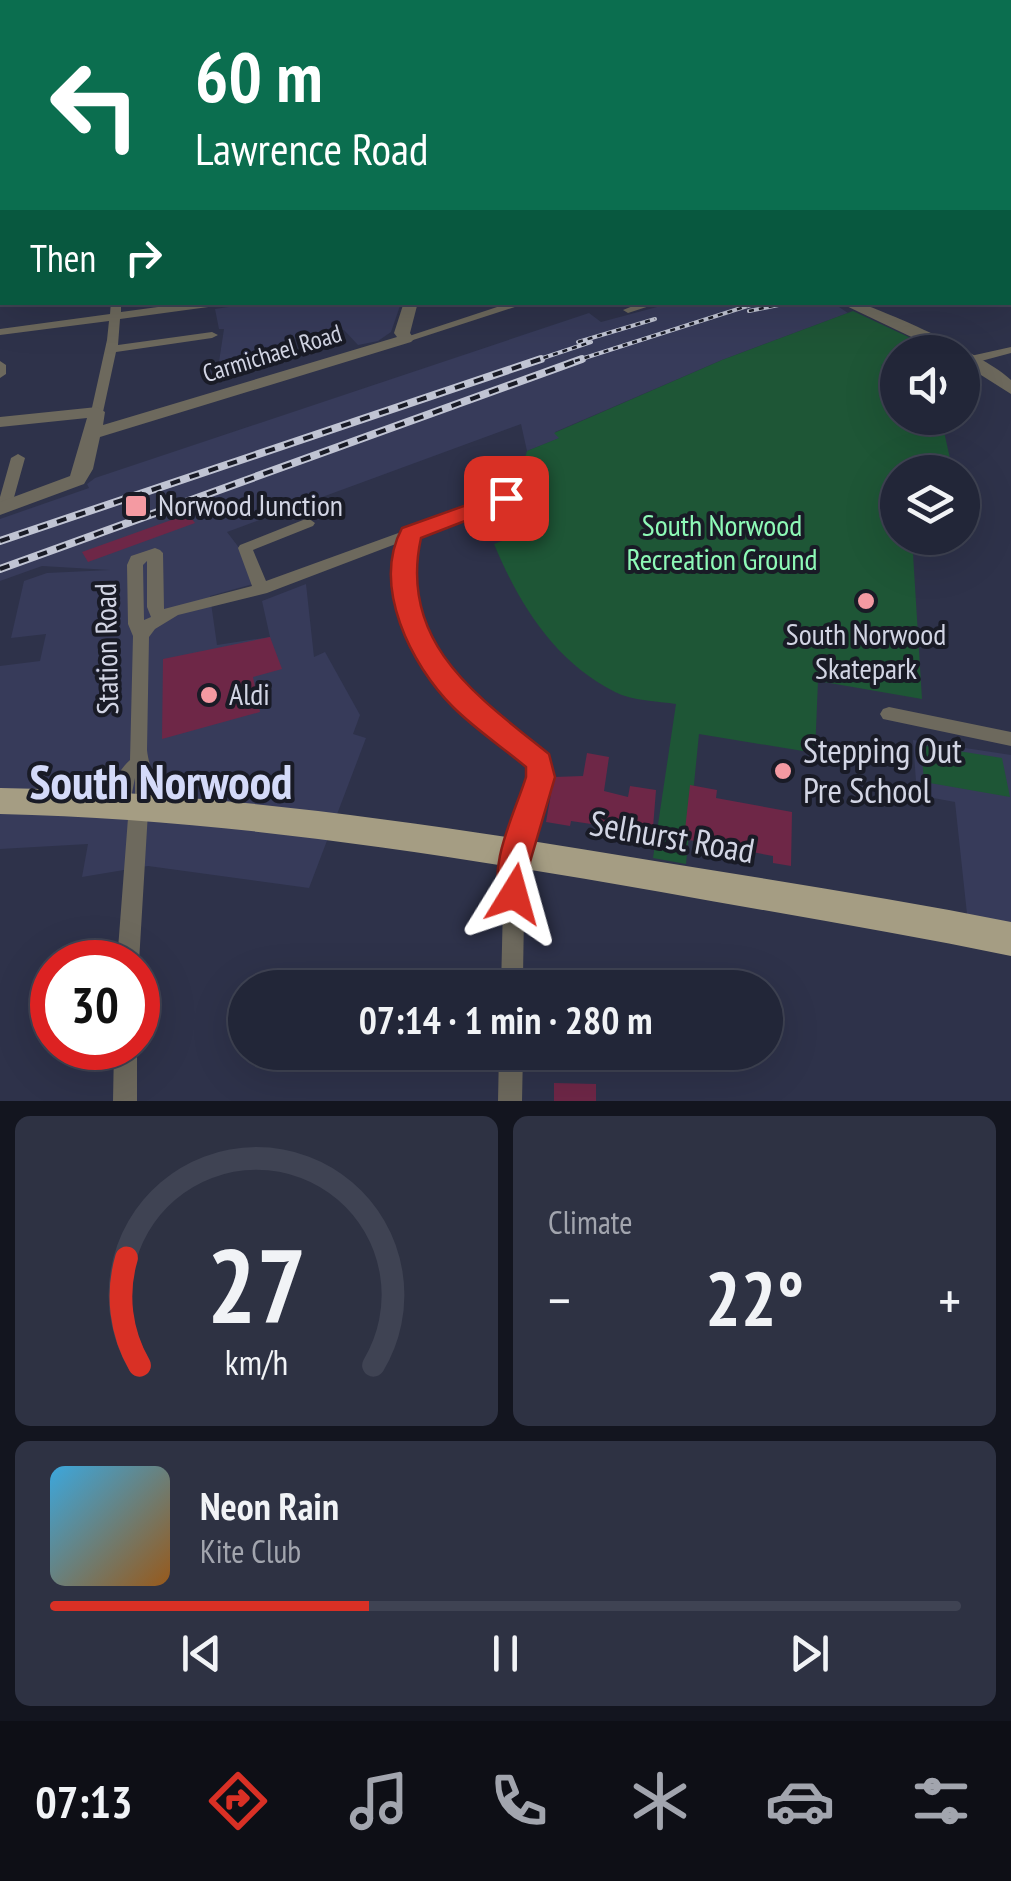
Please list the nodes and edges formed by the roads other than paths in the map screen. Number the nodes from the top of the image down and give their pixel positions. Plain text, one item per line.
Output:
1 (177, 305) edge
2 (411, 305) edge
3 (508, 305) edge
4 (646, 305) edge
5 (850, 305) edge
6 (116, 309) edge
7 (628, 310) dead end
8 (0, 332) edge
9 (212, 335) dead end
10 (916, 335) edge
11 (406, 339) junction
12 (111, 349) junction
13 (1011, 350) edge
14 (980, 354) edge
15 (0, 365) edge
16 (980, 368) edge
17 (0, 374) edge
18 (1010, 387) edge
19 (97, 412) junction
20 (0, 422) edge
21 (92, 434) junction
22 (20, 463) dead end
23 (506, 498) dead end
24 (2, 508) edge
25 (308, 523) dead end
26 (410, 534) junction
27 (262, 588) junction
28 (159, 617) junction
29 (141, 636) junction
30 (890, 715) dead end
31 (1011, 738) edge
32 (0, 801) edge
33 (134, 804) junction
34 (518, 852) junction
35 (129, 940) edge
36 (1011, 940) edge
37 (513, 970) edge
38 (126, 1070) edge
39 (511, 1070) edge
40 (125, 1101) edge
41 (510, 1101) edge

1 - 6 street
2 - 11 street
3 - 11 street, Carmichael Road
4 - 7 street
5 - 10 street
6 - 8 street
6 - 12 street
9 - 12 street
11 - 21 street, Carmichael Road
12 - 19 street
13 - 14 street
15 - 17 street
16 - 18 street
19 - 20 street
19 - 21 street
21 - 24 street
22 - 24 street
23 - 26 street
25 - 27 street
26 - 27 street
26 - 34 street
27 - 28 street
28 - 29 street
28 - 29 street, Station Road
29 - 33 street, Station Road
30 - 31 street
32 - 33 main road, Selhurst Road
33 - 34 main road, Selhurst Road
33 - 35 street, Station Road
34 - 36 main road, Selhurst Road
34 - 37 street
38 - 40 street
39 - 41 street

